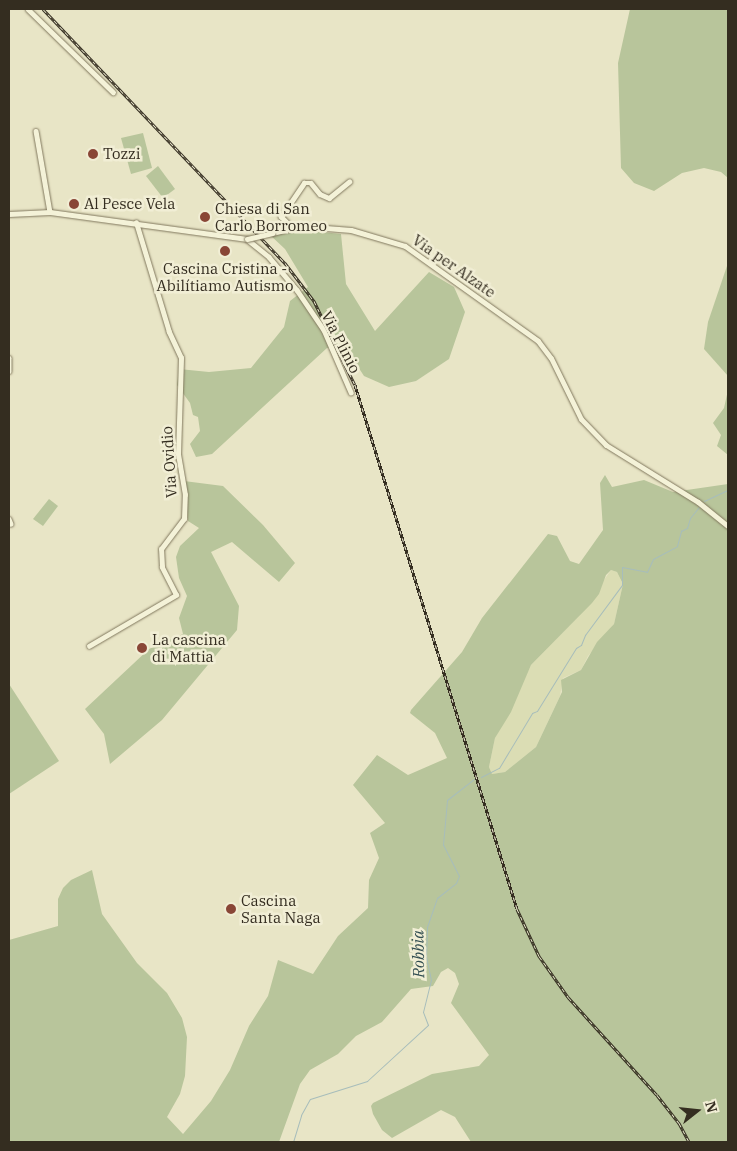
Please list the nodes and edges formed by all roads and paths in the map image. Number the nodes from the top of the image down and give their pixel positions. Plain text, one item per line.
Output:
1 (28, 9) edge
2 (113, 92) dead end
3 (36, 131) dead end
4 (349, 182) dead end
5 (50, 212) junction
6 (9, 214) edge
7 (136, 223) junction
8 (292, 228) junction
9 (247, 239) junction
10 (9, 358) edge
11 (9, 371) edge
12 (351, 392) dead end
13 (728, 526) edge
14 (89, 646) dead end

1 - 2 street
3 - 5 street
4 - 8 street
5 - 6 street, Via per Alzate
5 - 7 street, Via per Alzate
7 - 9 street, Via per Alzate
7 - 14 street, Via Ovidio
8 - 9 street, Via per Alzate, bridge
8 - 13 street, Via per Alzate
9 - 12 street, Via Plinio
10 - 11 street

